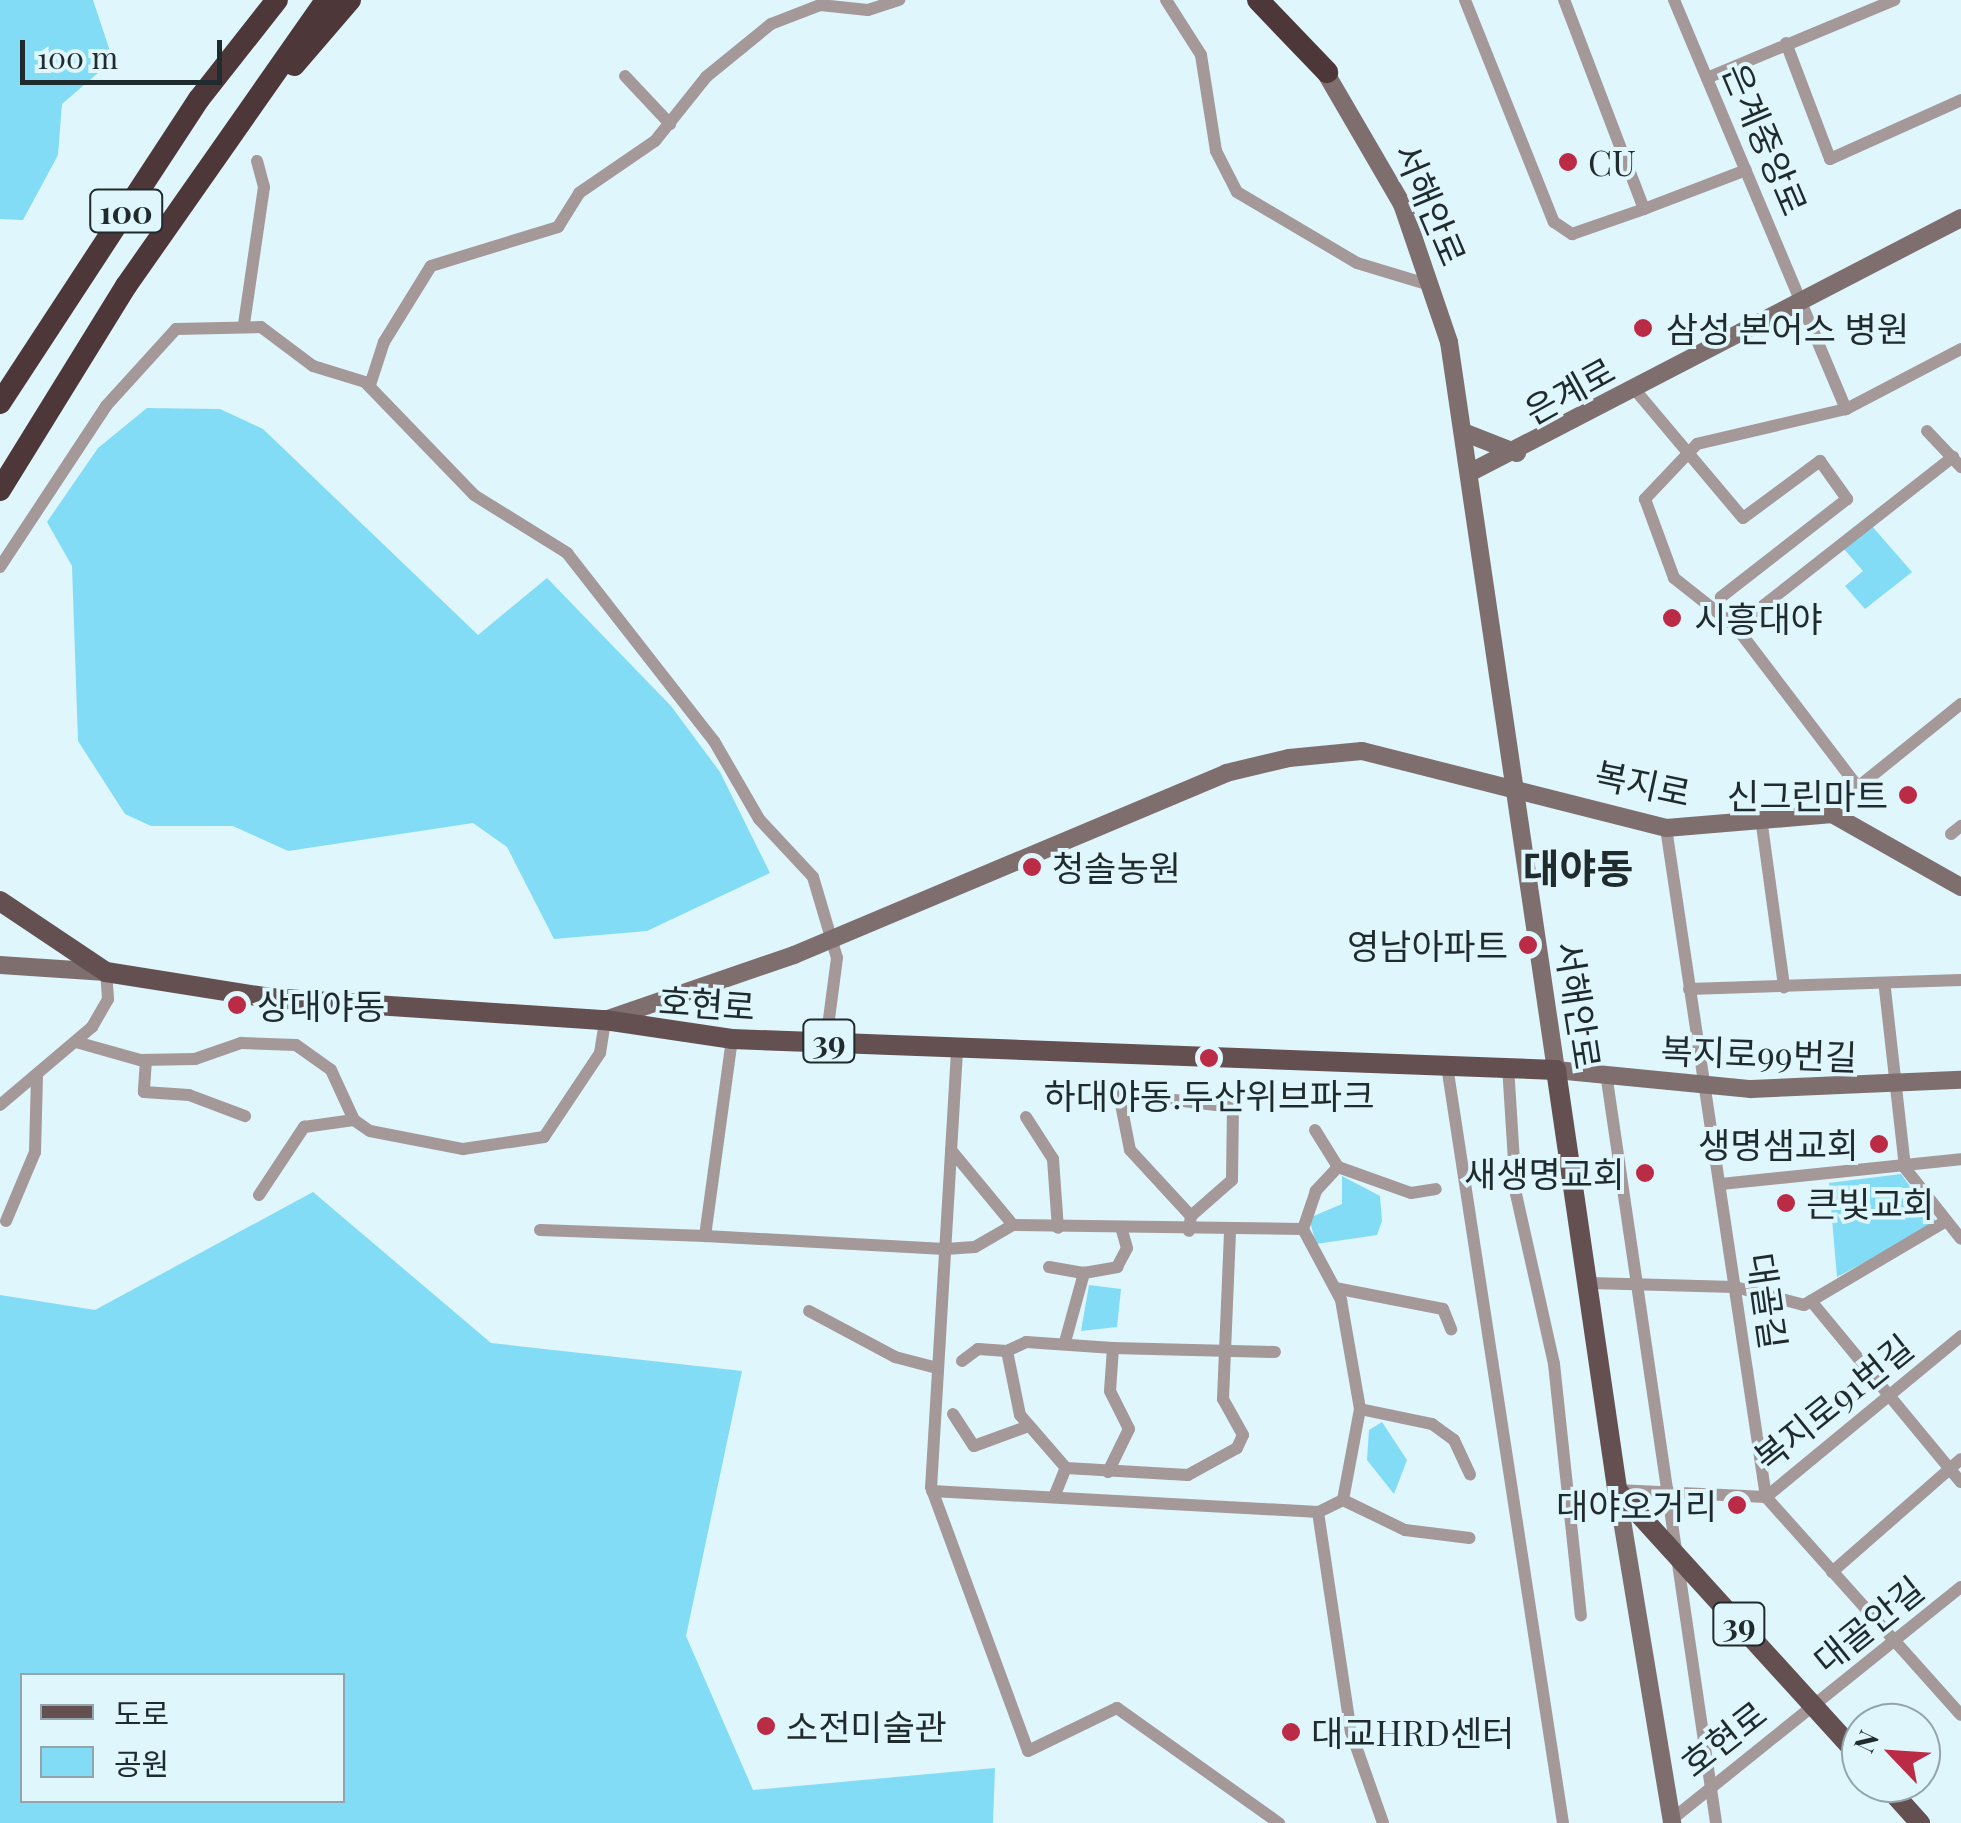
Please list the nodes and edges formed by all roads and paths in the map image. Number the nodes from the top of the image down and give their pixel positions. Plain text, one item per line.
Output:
1 (274, 0) edge
2 (326, 0) edge
3 (350, 0) edge
4 (899, 0) edge
5 (1166, 0) edge
6 (1258, 0) edge
7 (1277, 0) edge
8 (1465, 0) edge
9 (1564, 0) edge
10 (1674, 0) edge
11 (1894, 0) edge
12 (1786, 43) junction
13 (1327, 72) junction
14 (626, 76) dead end
15 (1707, 78) junction
16 (1961, 100) edge
17 (670, 124) junction
18 (256, 161) dead end
19 (210, 162) junction
20 (1746, 170) junction
21 (1644, 208) junction
22 (1961, 218) edge
23 (1430, 285) junction
24 (1800, 302) junction
25 (244, 324) junction
26 (1961, 349) edge
27 (370, 384) junction
28 (1636, 391) junction
29 (0, 403) edge
30 (1846, 409) junction
31 (1928, 431) dead end
32 (1463, 432) junction
33 (1521, 453) junction
34 (1682, 454) junction
35 (1957, 462) edge
36 (1471, 472) junction
37 (0, 490) edge
38 (0, 566) edge
39 (1721, 597) dead end
40 (1736, 628) junction
41 (1961, 704) edge
42 (1513, 784) junction
43 (1761, 818) junction
44 (1666, 828) junction
45 (1961, 887) edge
46 (0, 901) edge
47 (831, 940) junction
48 (0, 965) edge
49 (106, 972) junction
50 (1961, 980) edge
51 (1784, 987) junction
52 (1690, 989) junction
53 (1886, 989) junction
54 (606, 1020) junction
55 (732, 1039) junction
56 (826, 1041) junction
57 (76, 1042) junction
58 (957, 1051) junction
59 (146, 1060) junction
60 (1448, 1066) junction
61 (1508, 1066) junction
62 (1556, 1070) junction
63 (37, 1074) junction
64 (1607, 1080) junction
65 (1961, 1080) edge
66 (1703, 1086) junction
67 (1896, 1088) junction
68 (1120, 1094) dead end
69 (1166, 1099) dead end
70 (0, 1105) edge
71 (245, 1116) dead end
72 (1026, 1116) dead end
73 (354, 1120) junction
74 (1315, 1130) dead end
75 (951, 1150) junction
76 (1961, 1159) edge
77 (1338, 1168) junction
78 (1905, 1168) junction
79 (1720, 1184) junction
80 (1436, 1189) dead end
81 (259, 1194) dead end
82 (1191, 1216) junction
83 (6, 1221) dead end
84 (1946, 1221) junction
85 (1012, 1225) junction
86 (1058, 1228) junction
87 (1304, 1229) junction
88 (540, 1230) dead end
89 (1230, 1230) junction
90 (1122, 1231) junction
91 (1189, 1231) junction
92 (705, 1236) junction
93 (1961, 1239) edge
94 (945, 1249) junction
95 (1049, 1267) dead end
96 (1084, 1273) junction
97 (1590, 1284) junction
98 (1639, 1285) junction
99 (1736, 1286) junction
100 (1335, 1288) junction
101 (1811, 1302) junction
102 (809, 1311) dead end
103 (1451, 1330) dead end
104 (1961, 1336) edge
105 (1066, 1342) junction
106 (1224, 1345) junction
107 (1113, 1348) junction
108 (1007, 1351) junction
109 (1275, 1352) dead end
110 (962, 1361) dead end
111 (937, 1368) junction
112 (1890, 1395) junction
113 (1360, 1408) junction
114 (953, 1414) dead end
115 (1026, 1427) junction
116 (1955, 1464) edge
117 (1066, 1468) junction
118 (1108, 1472) junction
119 (1470, 1474) dead end
120 (1961, 1482) edge
121 (1617, 1490) junction
122 (932, 1492) junction
123 (1672, 1492) junction
124 (1054, 1496) junction
125 (1766, 1497) junction
126 (1343, 1500) junction
127 (1318, 1512) junction
128 (1470, 1538) dead end
129 (1677, 1554) junction
130 (1832, 1572) junction
131 (1961, 1586) edge
132 (1581, 1616) dead end
133 (1894, 1640) junction
134 (1814, 1707) junction
135 (1960, 1713) edge
136 (1841, 1736) edge
137 (1710, 1790) junction
138 (1902, 1803) edge
139 (1672, 1822) edge
140 (1279, 1823) edge
141 (1383, 1823) edge
142 (1564, 1823) edge
143 (1716, 1823) edge
144 (1920, 1823) edge

1 - 29 highway, 100
2 - 19 highway, 100
3 - 19 highway
4 - 17 street
5 - 23 street
6 - 13 highway
7 - 13 highway
8 - 21 street
9 - 21 street
10 - 15 street, 은계중앙로
11 - 12 street
12 - 15 street
12 - 16 street
13 - 23 street, 서해안로
14 - 17 street
15 - 20 street, 은계중앙로
17 - 27 street
18 - 25 street
19 - 37 highway, 100
20 - 21 street
20 - 24 street, 은계중앙로
22 - 24 street, 은계로
23 - 32 street, 서해안로
24 - 28 street, 은계로
24 - 30 street, 은계중앙로
25 - 27 street
25 - 38 street
26 - 30 street
27 - 47 street
28 - 33 street, 은계로
28 - 34 street
30 - 34 street
31 - 35 street
32 - 33 street
32 - 36 street, 서해안로
33 - 36 street, 은계로
34 - 39 street
34 - 40 street
35 - 40 street
36 - 42 street, 서해안로
40 - 41 street
42 - 44 street, 복지로
42 - 47 street, 복지로
42 - 62 street, 서해안로
43 - 44 street, 복지로
43 - 45 street, 복지로
43 - 51 street
44 - 52 street, 대골길
46 - 49 main road, 호현로 / 39
47 - 54 street, 복지로
47 - 56 street
48 - 49 street
49 - 54 main road, 호현로 / 39
49 - 57 street
50 - 53 street
51 - 52 street
51 - 53 street
52 - 66 street, 대골길
53 - 67 street
54 - 55 main road, 호현로 / 39
54 - 73 street
55 - 56 main road, 호현로 / 39
55 - 92 street
56 - 58 main road, 호현로 / 39
57 - 59 street
57 - 63 street
58 - 60 main road, 호현로 / 39
58 - 75 street
59 - 71 street
59 - 73 street
60 - 61 main road, 호현로 / 39
60 - 142 street
61 - 62 main road, 호현로 / 39
61 - 132 street
62 - 64 street, 복지로99번길
62 - 97 main road, 서해안로
63 - 70 street
63 - 83 street
64 - 66 street, 복지로99번길
64 - 98 street
65 - 67 street, 복지로99번길
66 - 67 street, 복지로99번길
66 - 79 street, 대골길
67 - 78 street
68 - 82 street
69 - 82 street
72 - 86 street
73 - 81 street
74 - 77 street
75 - 85 street
75 - 94 street
76 - 78 street
77 - 80 street
77 - 87 street
78 - 79 street
78 - 84 street
79 - 99 street, 대골길
82 - 91 street
84 - 93 street
84 - 101 street
85 - 86 street
85 - 94 street
86 - 90 street
87 - 89 street
87 - 100 street
88 - 92 street
89 - 91 street
89 - 106 street
90 - 91 street
90 - 96 street
92 - 94 street
94 - 111 street
95 - 96 street
96 - 105 street
97 - 98 street
97 - 121 main road, 서해안로
98 - 99 street
98 - 123 street
99 - 101 street
99 - 125 street, 대골길
100 - 103 street
100 - 113 street
101 - 112 street
102 - 111 street
104 - 112 street, 복지로91번길
105 - 107 street
105 - 108 street
106 - 107 street
106 - 109 street
106 - 118 street
107 - 118 street
108 - 110 street
108 - 115 street
111 - 122 street
112 - 116 street
112 - 125 street, 복지로91번길
113 - 119 street
113 - 126 street
114 - 115 street
115 - 117 street
116 - 120 street
116 - 130 street
117 - 118 street
117 - 124 street
121 - 123 street, 복지로91번길
121 - 129 main road, 호현로 / 39
121 - 139 street, 서해안로
122 - 124 street
122 - 140 street
123 - 125 street, 복지로91번길
123 - 129 street
124 - 127 street
125 - 130 street
126 - 127 street
126 - 128 street
127 - 141 street
129 - 134 main road, 호현로 / 39
129 - 137 street
130 - 133 street
131 - 133 street, 대골안길
133 - 134 street, 대골안길
133 - 135 street
134 - 136 main road, 호현로 / 39
134 - 137 street, 호현로
137 - 139 street, 호현로
137 - 143 street
138 - 144 main road

